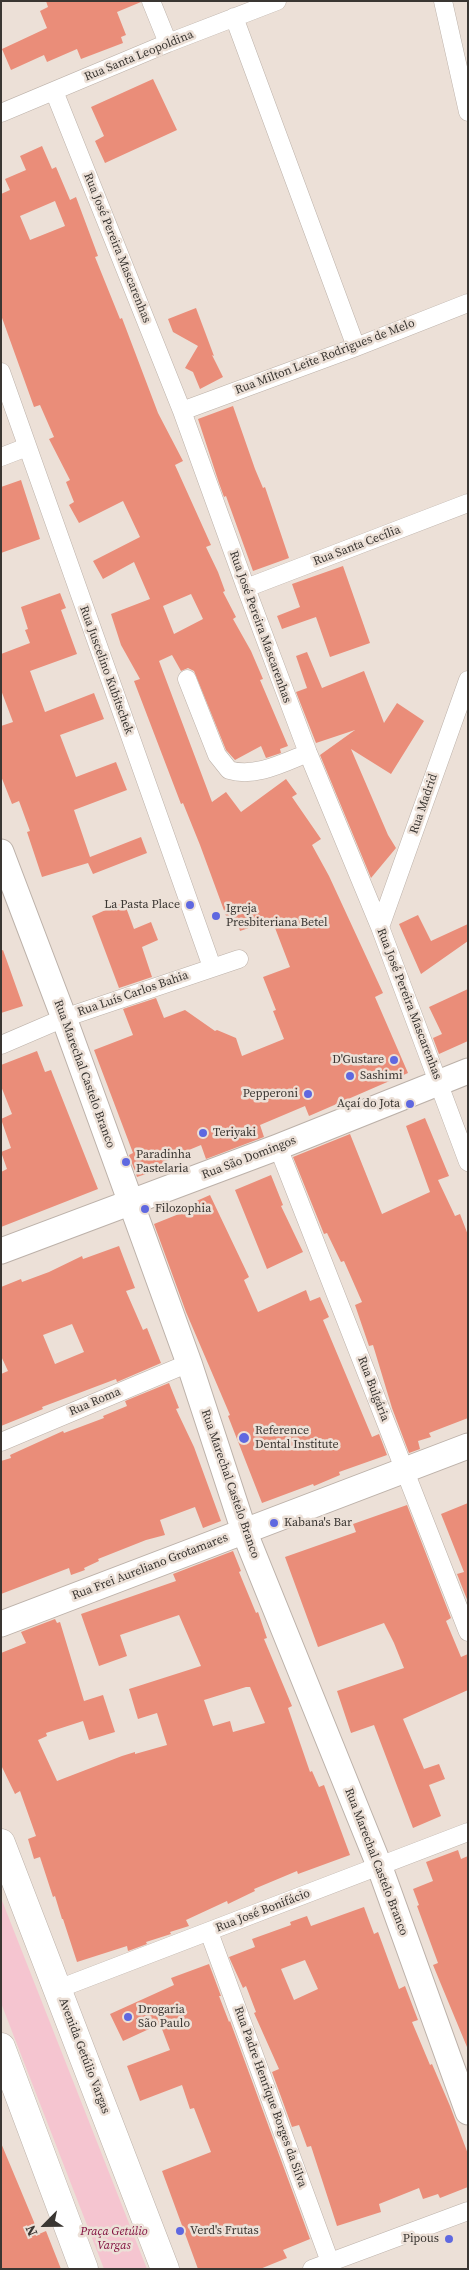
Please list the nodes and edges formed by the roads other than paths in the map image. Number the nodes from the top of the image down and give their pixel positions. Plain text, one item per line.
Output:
1 (152, 1) edge
2 (277, 1) edge
3 (443, 1) edge
4 (234, 17) junction
5 (168, 43) junction
6 (461, 54) edge
7 (54, 91) junction
8 (468, 112) edge
9 (1, 113) edge
10 (468, 303) edge
11 (356, 347) junction
12 (1, 372) edge
13 (182, 411) junction
14 (27, 447) junction
15 (1, 457) edge
16 (468, 503) edge
17 (246, 588) junction
18 (187, 679) dead end
19 (468, 680) edge
20 (308, 753) junction
21 (1, 852) edge
22 (380, 927) junction
23 (239, 958) dead end
24 (212, 967) junction
25 (64, 1018) junction
26 (1, 1045) edge
27 (468, 1071) edge
28 (438, 1082) junction
29 (278, 1147) junction
30 (468, 1162) edge
31 (131, 1203) junction
32 (1, 1251) edge
33 (189, 1363) junction
34 (1, 1442) edge
35 (468, 1446) edge
36 (404, 1469) junction
37 (244, 1531) junction
38 (1, 1624) edge
39 (468, 1632) edge
40 (468, 1832) edge
41 (1, 1843) edge
42 (379, 1865) junction
43 (209, 1932) junction
44 (58, 1989) junction
45 (1, 2047) edge
46 (468, 2112) edge
47 (468, 2211) edge
48 (321, 2267) edge
49 (84, 2269) edge
50 (166, 2269) edge

1 - 5 street
2 - 4 street, Rua Santa Leopoldina
3 - 6 street
4 - 5 street, Rua Santa Leopoldina
4 - 11 street
5 - 7 street, Rua Santa Leopoldina
6 - 8 street
7 - 9 street, Rua Santa Leopoldina
7 - 13 street, Rua José Pereira Mascarenhas
10 - 11 street, Rua Milton Leite Rodrigues de Melo
11 - 13 street, Rua Milton Leite Rodrigues de Melo
12 - 14 street, Rua Juscelino Kubitschek
13 - 17 street, Rua José Pereira Mascarenhas
14 - 15 street
14 - 24 street, Rua Juscelino Kubitschek
16 - 17 street, Rua Santa Cecília
17 - 20 street, Rua José Pereira Mascarenhas
18 - 20 street
19 - 22 street, Rua Madrid
20 - 22 street, Rua José Pereira Mascarenhas
21 - 25 street, Rua Marechal Castelo Branco
22 - 28 street, Rua José Pereira Mascarenhas
23 - 24 street, Rua Luís Carlos Bahia
24 - 25 street, Rua Luís Carlos Bahia
25 - 26 street, Rua Luís Carlos Bahia
25 - 31 street, Rua Marechal Castelo Branco
27 - 28 street, Rua São Domingos
28 - 29 street, Rua São Domingos
28 - 30 street, Rua José Pereira Mascarenhas
29 - 31 street, Rua São Domingos
29 - 36 street, Rua Bulgária
31 - 32 street, Rua São Domingos
31 - 33 street, Rua Marechal Castelo Branco
33 - 34 street, Rua Roma
33 - 37 street, Rua Marechal Castelo Branco
35 - 36 street, Rua Frei Aureliano Grotamares
36 - 37 street, Rua Frei Aureliano Grotamares
36 - 39 street, Rua Bulgária
37 - 38 street, Rua Frei Aureliano Grotamares
37 - 42 street, Rua Marechal Castelo Branco
40 - 42 street, Rua José Bonifácio
41 - 44 main road, Avenida Getúlio Vargas
42 - 43 street, Rua José Bonifácio
42 - 46 street, Rua Marechal Castelo Branco
43 - 44 street, Rua José Bonifácio
43 - 48 street, Rua Padre Henrique Borges da Silva
44 - 50 main road, Avenida Getúlio Vargas
45 - 49 main road
47 - 48 street

